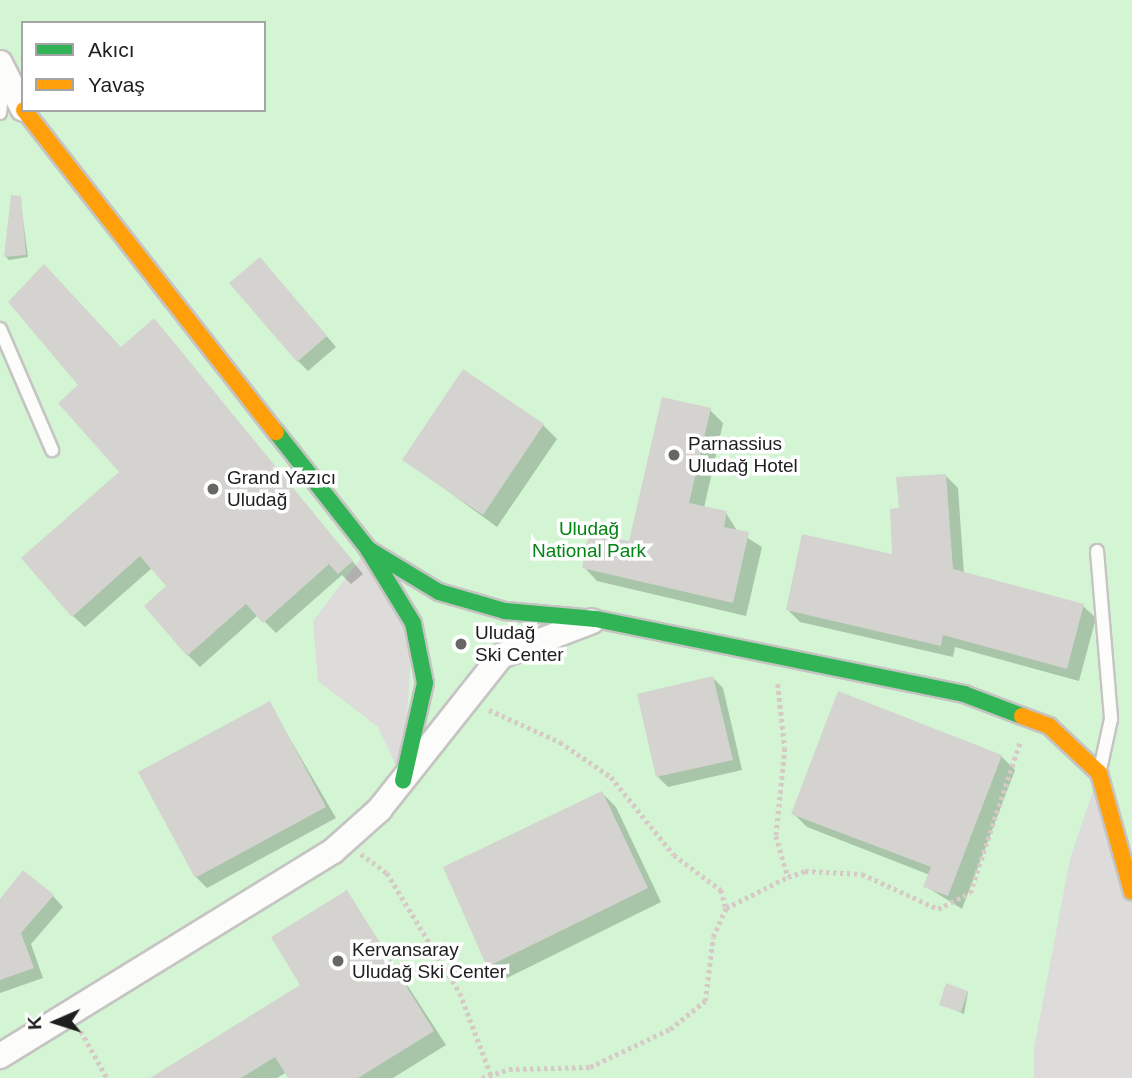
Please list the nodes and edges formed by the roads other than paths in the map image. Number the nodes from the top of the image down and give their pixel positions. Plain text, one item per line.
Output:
1 (2, 68) edge
2 (21, 106) edge
3 (25, 112) edge
4 (0, 113) edge
5 (0, 329) edge
6 (52, 450) dead end
7 (368, 549) junction
8 (1097, 551) dead end
9 (596, 620) junction
10 (1099, 773) junction
11 (403, 781) junction
12 (1132, 892) edge
13 (0, 1056) edge

1 - 2 street
1 - 4 lane
3 - 7 street
5 - 6 lane
7 - 9 street
7 - 11 street
8 - 10 lane
9 - 10 street
9 - 11 street
10 - 12 street
11 - 13 street

